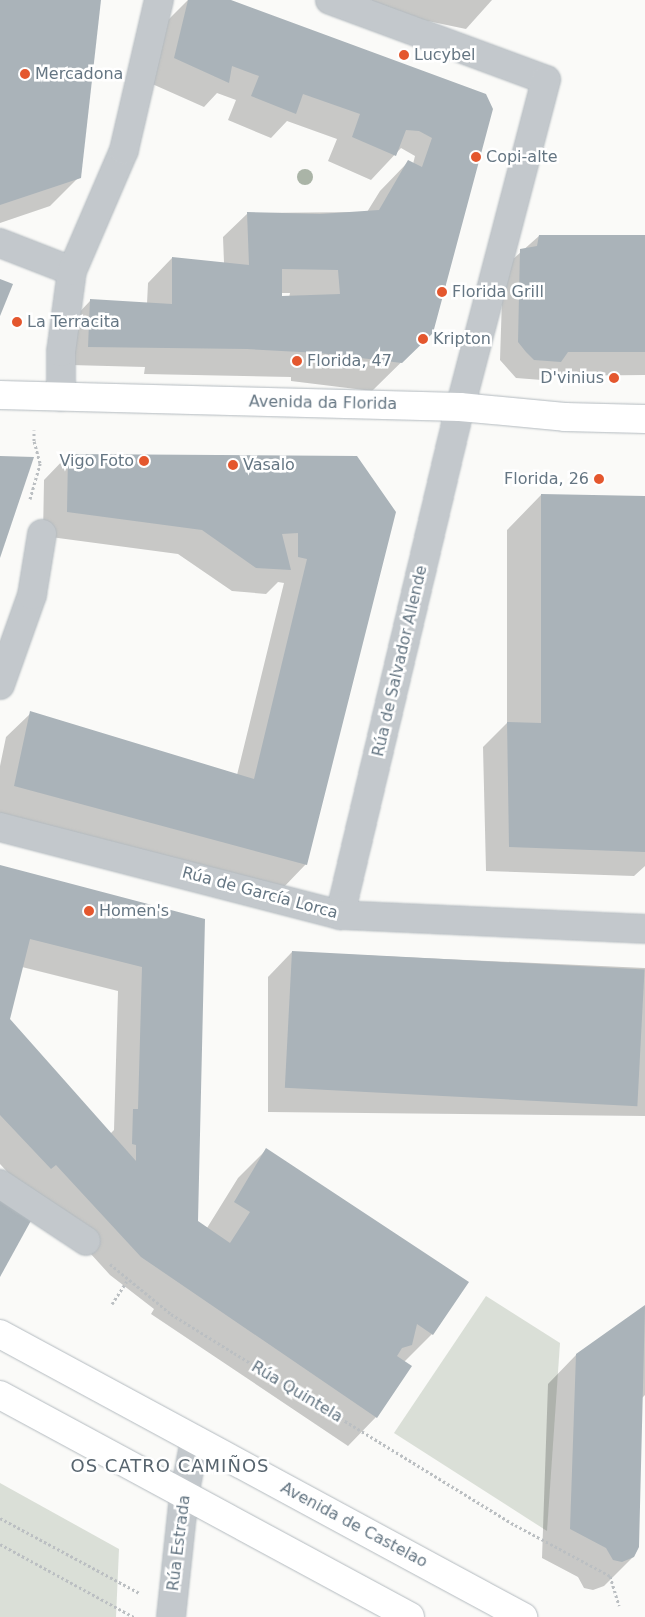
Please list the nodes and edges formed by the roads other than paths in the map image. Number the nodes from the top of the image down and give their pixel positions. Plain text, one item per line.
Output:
1 (158, 0) edge
2 (330, 0) edge
3 (0, 243) edge
4 (72, 271) junction
5 (0, 395) edge
6 (48, 397) junction
7 (460, 407) junction
8 (645, 419) edge
9 (42, 534) dead end
10 (0, 685) edge
11 (0, 827) edge
12 (340, 915) junction
13 (645, 929) edge
14 (0, 1184) edge
15 (86, 1241) road end
16 (0, 1334) edge
17 (0, 1395) edge
18 (195, 1440) junction
19 (184, 1496) junction
20 (171, 1617) edge
21 (410, 1617) edge
22 (523, 1617) edge

1 - 4 street
2 - 7 street, Rúa de Salvador Allende
3 - 4 street
4 - 6 street
5 - 6 main road, Avenida da Florida
6 - 7 main road, Avenida da Florida
7 - 8 main road, Avenida da Florida
7 - 12 street, Rúa de Salvador Allende
9 - 10 street
11 - 12 street, Rúa de García Lorca
12 - 13 street, Rúa de García Lorca
14 - 15 street
16 - 18 main road, Avenida de Castelao
17 - 19 main road
18 - 19 street, Rúa Estrada
18 - 22 main road, Avenida de Castelao
19 - 20 street, Rúa Estrada
19 - 21 main road

